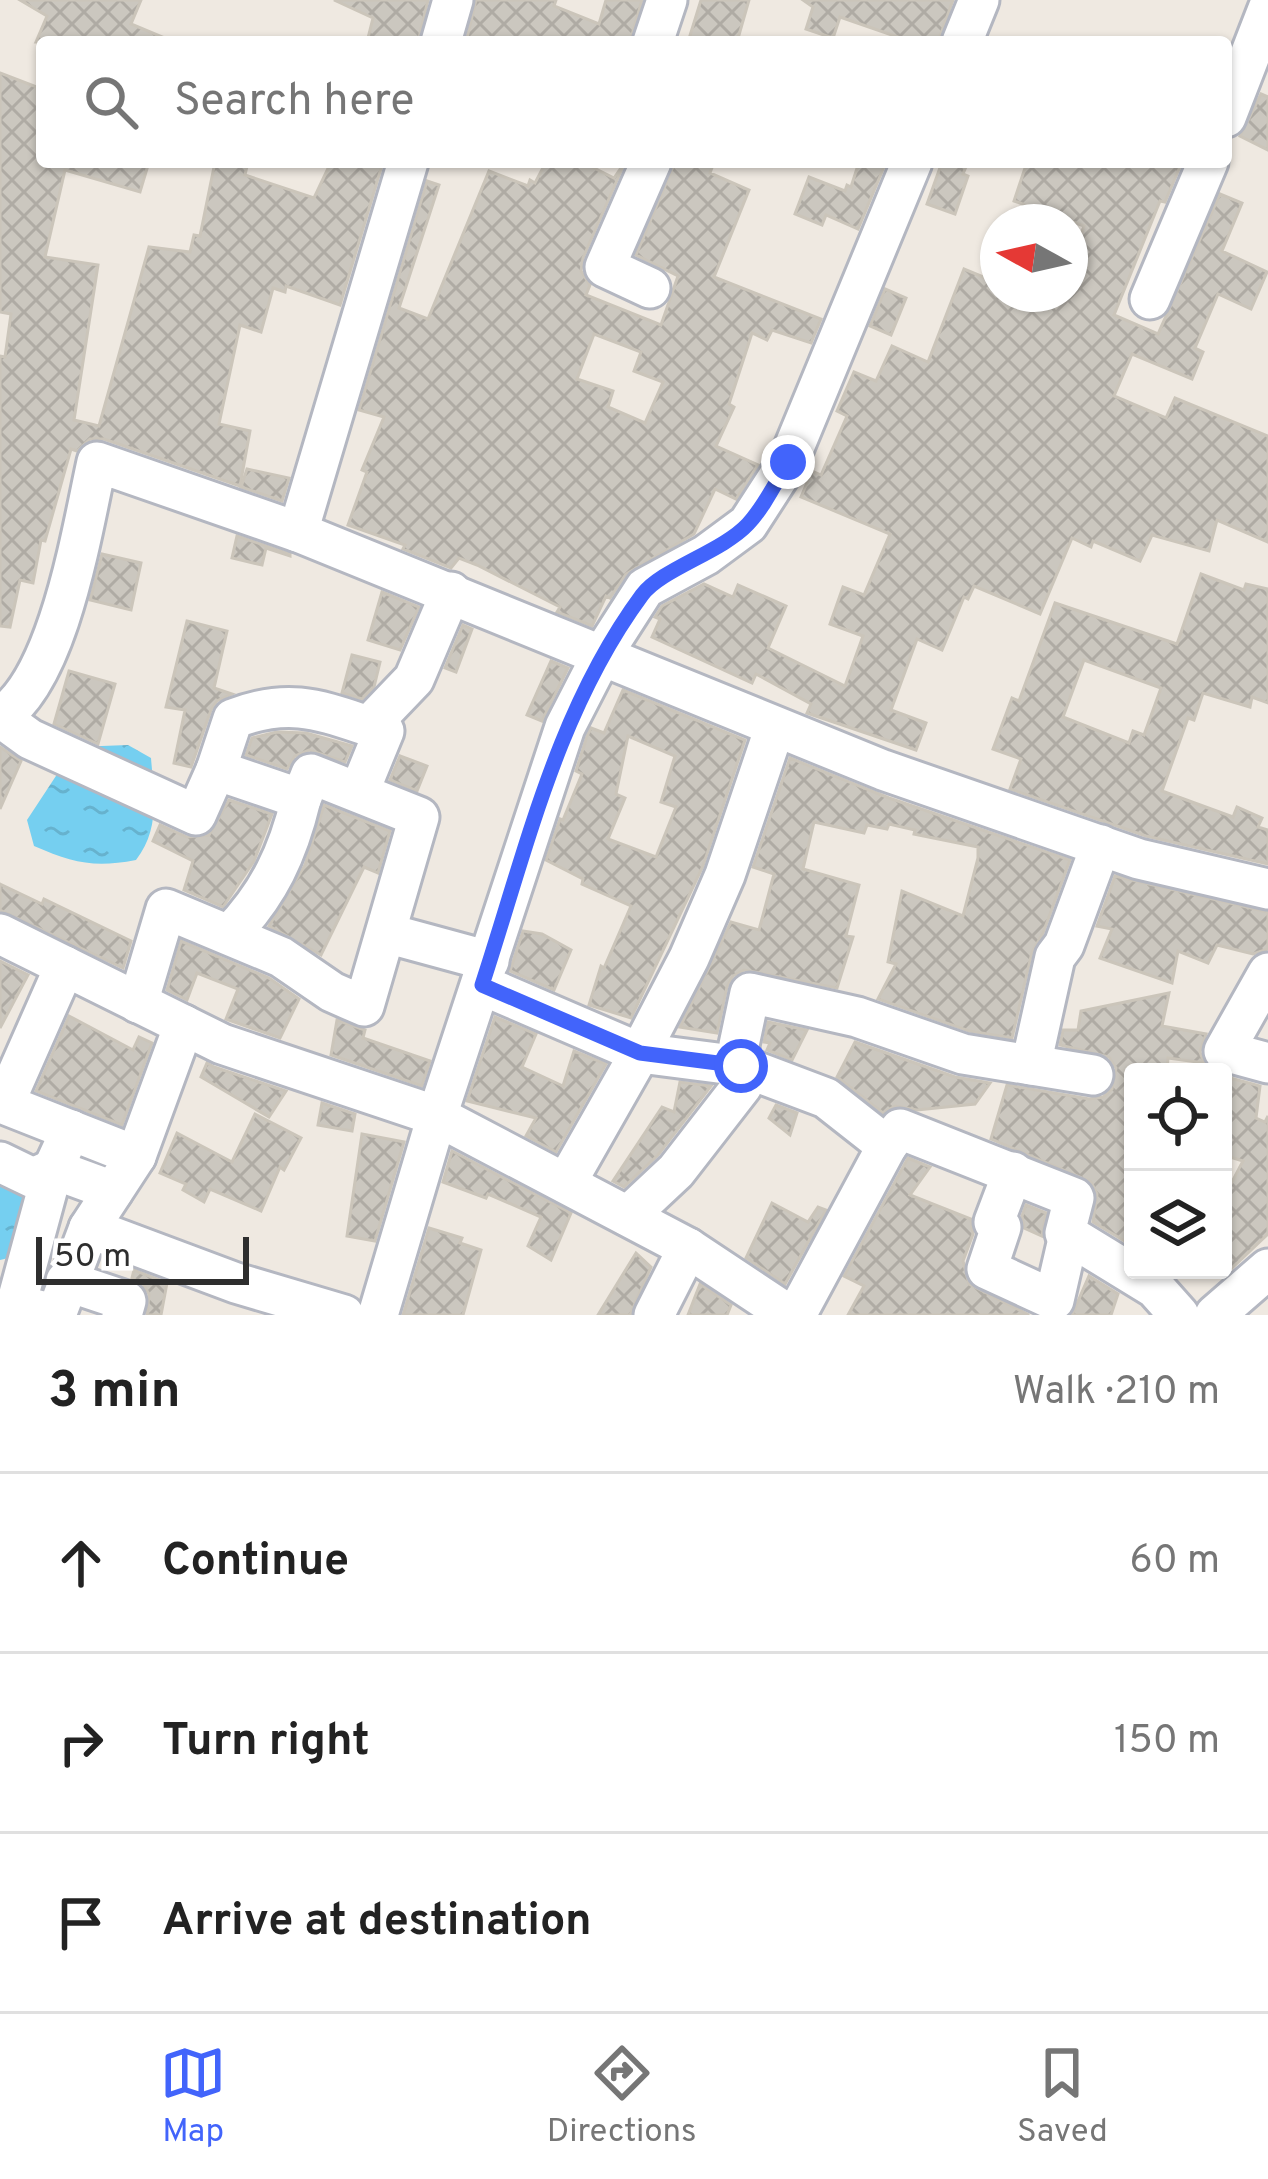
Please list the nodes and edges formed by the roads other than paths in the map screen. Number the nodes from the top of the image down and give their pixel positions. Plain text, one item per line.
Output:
1 (453, 0) edge
2 (667, 0) edge
3 (979, 0) edge
4 (1268, 9) edge
5 (444, 36) edge
6 (654, 36) edge
7 (964, 36) edge
8 (1232, 102) edge
9 (405, 168) edge
10 (647, 168) edge
11 (910, 168) edge
12 (1205, 168) edge
13 (650, 288) dead end
14 (1150, 298) dead end
15 (298, 532) junction
16 (451, 592) junction
17 (602, 655) junction
18 (1, 717) edge
19 (369, 726) junction
20 (775, 727) junction
21 (217, 770) junction
22 (359, 792) junction
23 (301, 799) junction
24 (1101, 845) junction
25 (1268, 889) edge
26 (386, 932) junction
27 (0, 934) edge
28 (230, 934) junction
29 (65, 966) junction
30 (486, 973) junction
31 (1268, 973) edge
32 (138, 1003) junction
33 (184, 1025) junction
34 (639, 1055) junction
35 (1268, 1063) edge
36 (1031, 1065) junction
37 (741, 1066) junction
38 (1093, 1075) dead end
39 (2, 1109) edge
40 (437, 1115) junction
41 (71, 1130) junction
42 (887, 1146) junction
43 (136, 1156) junction
44 (0, 1162) edge
45 (53, 1169) junction
46 (1013, 1172) junction
47 (566, 1183) junction
48 (113, 1191) junction
49 (628, 1216) junction
50 (88, 1228) junction
51 (1069, 1235) junction
52 (688, 1248) junction
53 (1268, 1269) edge
54 (59, 1304) edge
55 (122, 1315) edge
56 (344, 1315) edge
57 (378, 1315) edge
58 (653, 1315) edge
59 (793, 1315) edge
60 (1179, 1315) edge
61 (1215, 1315) edge

1 - 5 street
2 - 6 street
3 - 7 street
4 - 8 street
9 - 15 street
10 - 13 street
11 - 17 street
12 - 14 street
15 - 16 street
15 - 18 street
16 - 17 street
16 - 19 street
17 - 20 street
17 - 30 street
18 - 21 street
19 - 21 street
19 - 22 street
20 - 24 street
20 - 34 street
21 - 23 street
22 - 23 street
22 - 26 street
23 - 28 street
24 - 25 street
24 - 36 street
26 - 28 street
26 - 30 street
27 - 29 street
28 - 32 street
29 - 32 street
29 - 39 street
30 - 34 street
30 - 40 street
31 - 35 street
32 - 33 street
33 - 40 street
33 - 43 street
34 - 37 street
34 - 47 street
36 - 37 street
36 - 38 street
37 - 42 street
37 - 49 street
39 - 41 street
40 - 47 street
40 - 57 street
41 - 43 street
41 - 45 street
42 - 46 street
42 - 59 street
43 - 48 street
44 - 45 street
45 - 48 street
45 - 54 street
46 - 51 street
46 - 51 street
47 - 49 street
48 - 50 street
49 - 52 street
50 - 54 street
50 - 56 street
51 - 60 street
52 - 58 street
52 - 59 street
53 - 61 street
54 - 55 street

